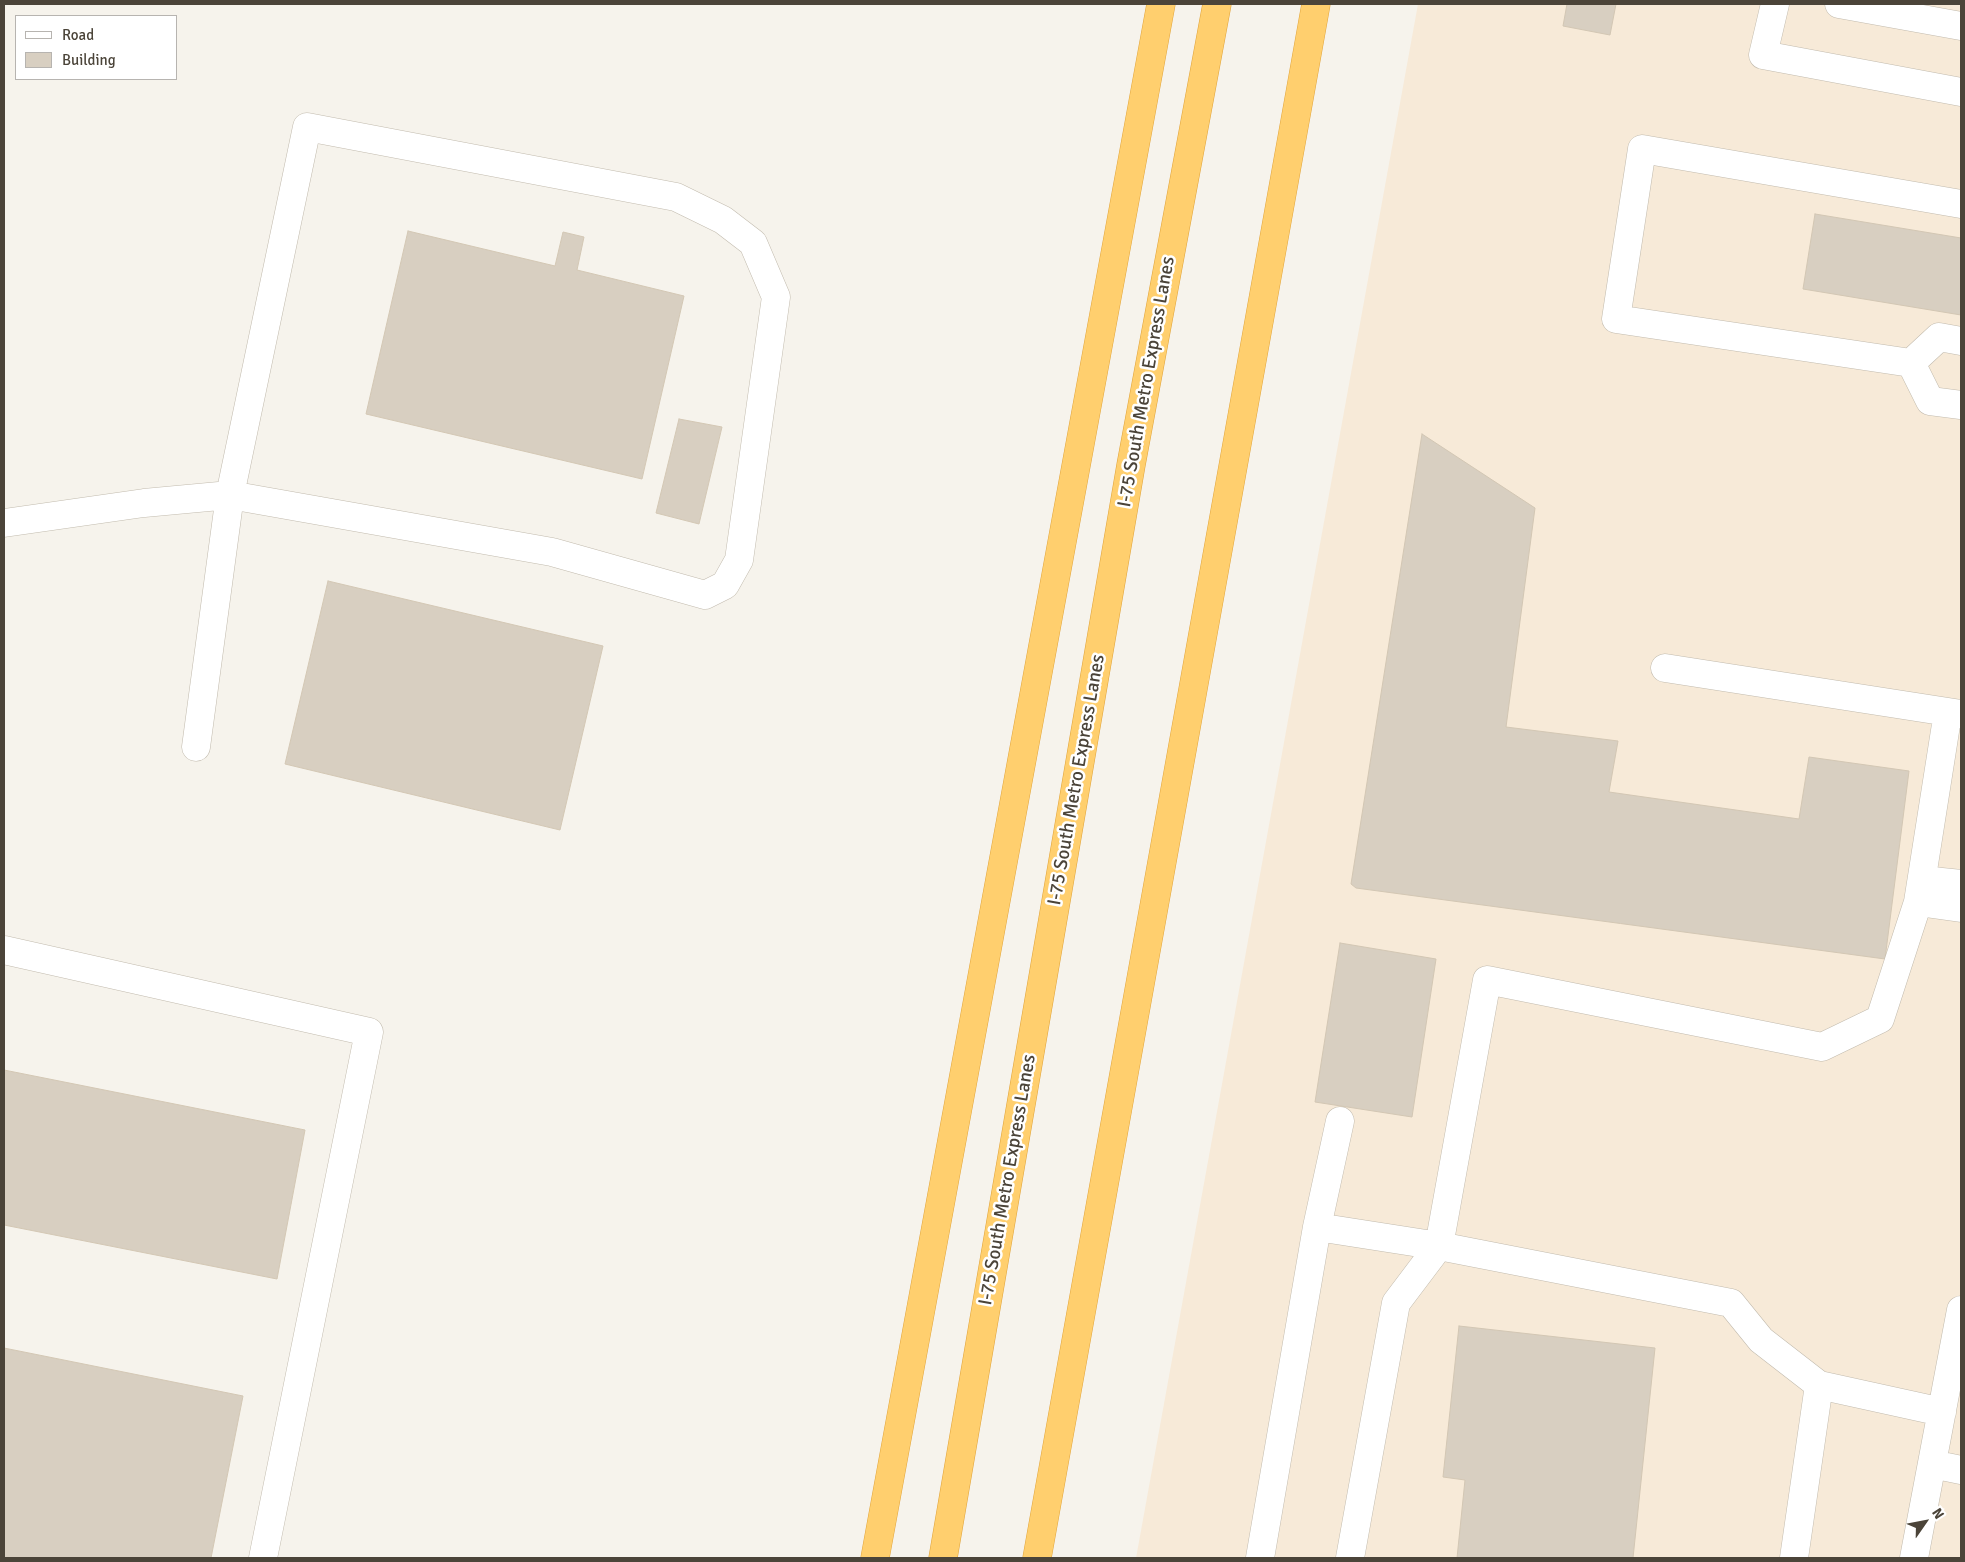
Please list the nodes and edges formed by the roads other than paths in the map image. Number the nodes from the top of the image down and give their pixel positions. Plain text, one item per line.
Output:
1 (1161, 4) edge
2 (1217, 4) edge
3 (1316, 4) edge
4 (1775, 4) edge
5 (1839, 4) edge
6 (1961, 26) edge
7 (1961, 92) edge
8 (1961, 204) edge
9 (1961, 341) edge
10 (1911, 363) junction
11 (1961, 405) edge
12 (230, 495) junction
13 (4, 523) edge
14 (1666, 668) dead end
15 (1955, 713) edge
16 (196, 747) dead end
17 (1961, 884) edge
18 (1920, 891) junction
19 (1961, 908) edge
20 (4, 950) edge
21 (1340, 1121) dead end
22 (1318, 1227) junction
23 (1438, 1246) junction
24 (1961, 1310) edge
25 (1819, 1385) junction
26 (1942, 1412) junction
27 (1932, 1464) junction
28 (1961, 1470) edge
29 (264, 1558) edge
30 (875, 1558) edge
31 (943, 1558) edge
32 (1038, 1558) edge
33 (1260, 1558) edge
34 (1350, 1558) edge
35 (1794, 1558) edge
36 (1914, 1558) edge

1 - 30 highway
2 - 31 highway, I-75 South Metro Express Lanes
3 - 32 highway
4 - 7 street
5 - 6 street
8 - 10 street
9 - 10 street
10 - 11 street
12 - 12 street
12 - 13 street
12 - 16 street
14 - 15 street
15 - 18 street
17 - 18 street
18 - 19 street
18 - 23 street
20 - 29 street
21 - 22 street
22 - 23 street
22 - 33 street
23 - 25 street
23 - 34 street
24 - 26 street
25 - 26 street
25 - 35 street
26 - 27 street
27 - 28 street
27 - 36 street

